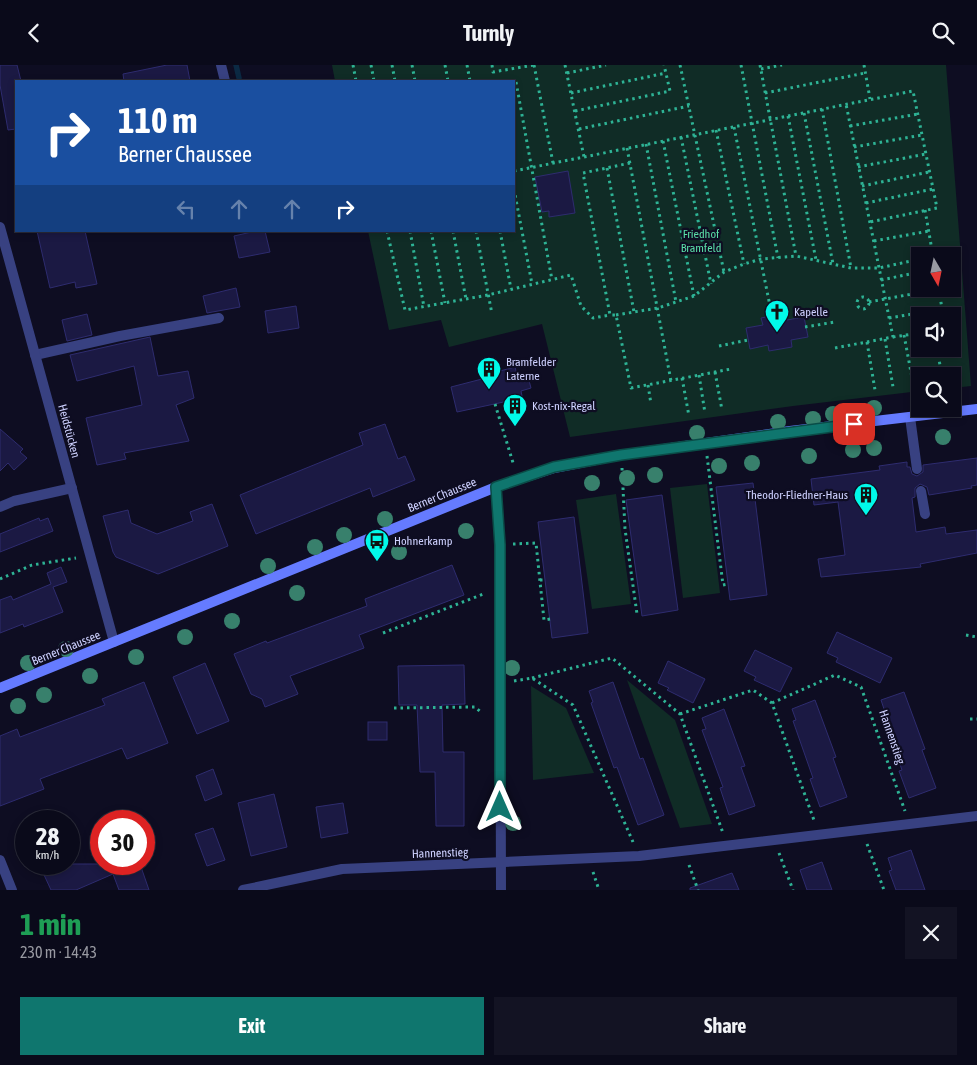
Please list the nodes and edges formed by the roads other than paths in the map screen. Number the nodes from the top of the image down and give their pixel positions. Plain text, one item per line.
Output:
1 (221, 65) edge
2 (225, 80) edge
3 (0, 227) edge
4 (219, 317) dead end
5 (35, 355) junction
6 (977, 409) edge
7 (910, 417) junction
8 (918, 469) dead end
9 (496, 487) junction
10 (72, 488) junction
11 (921, 491) dead end
12 (0, 507) edge
13 (926, 515) dead end
14 (114, 642) junction
15 (0, 688) edge
16 (977, 816) edge
17 (0, 861) edge
18 (501, 863) junction
19 (12, 890) edge
20 (243, 890) edge
21 (501, 890) edge

1 - 2 street
3 - 5 street, Heidstücken
4 - 5 street
5 - 10 street, Heidstücken
6 - 7 street, Berner Chaussee
7 - 8 street
7 - 9 street, Berner Chaussee
9 - 14 street, Berner Chaussee
9 - 18 street
10 - 12 street
10 - 14 street, Heidstücken
11 - 13 street
14 - 15 street, Berner Chaussee
16 - 18 street, Hannenstieg
17 - 19 street
18 - 20 street, Hannenstieg
18 - 21 street

